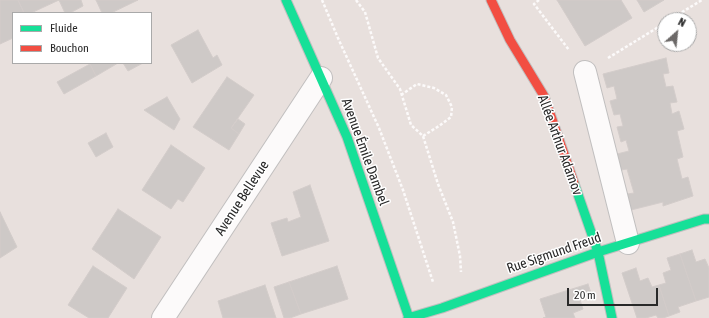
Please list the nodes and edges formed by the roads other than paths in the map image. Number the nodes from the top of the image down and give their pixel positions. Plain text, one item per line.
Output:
1 (286, 0) edge
2 (491, 0) edge
3 (585, 72) road end
4 (321, 78) junction
5 (709, 219) edge
6 (628, 243) junction
7 (598, 252) junction
8 (163, 318) edge
9 (408, 318) edge
10 (612, 318) edge

1 - 4 street, Avenue Émile Dambel
2 - 7 street, Allée Arthur Adamov
3 - 6 street
4 - 8 street, Avenue Bellevue
4 - 9 street, Avenue Émile Dambel
5 - 6 street, Rue Sigmund Freud
6 - 7 street, Rue Sigmund Freud
7 - 9 street, Rue Sigmund Freud
7 - 10 street, Allée Arthur Adamov

